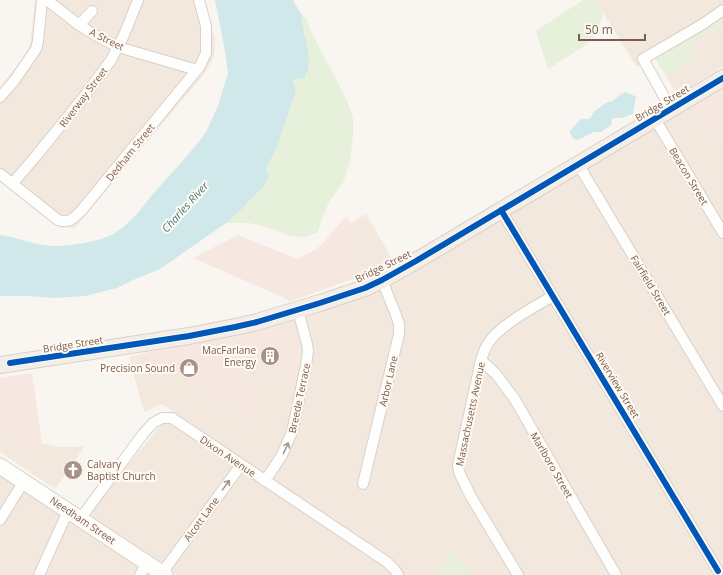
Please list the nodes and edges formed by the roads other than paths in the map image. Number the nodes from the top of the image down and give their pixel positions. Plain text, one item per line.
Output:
1 (42, 0) edge
2 (48, 0) edge
3 (138, 0) edge
4 (199, 0) edge
5 (723, 10) edge
6 (92, 11) dead end
7 (79, 25) junction
8 (118, 47) junction
9 (197, 70) junction
10 (723, 78) edge
11 (0, 98) edge
12 (671, 109) junction
13 (655, 119) junction
14 (578, 164) junction
15 (0, 174) edge
16 (12, 184) junction
17 (501, 210) junction
18 (723, 233) edge
19 (382, 280) junction
20 (553, 296) junction
21 (298, 310) junction
22 (481, 360) junction
23 (0, 365) edge
24 (723, 406) edge
25 (241, 465) junction
26 (0, 466) edge
27 (24, 481) junction
28 (265, 481) junction
29 (363, 484) dead end
30 (74, 515) junction
31 (0, 520) edge
32 (144, 569) edge
33 (718, 570) edge
34 (163, 574) edge
35 (39, 575) edge
36 (398, 575) edge
37 (518, 575) edge
38 (616, 575) edge

1 - 11 street
2 - 7 street, A Street
3 - 8 street, Riverway Street
4 - 9 street, Dedham Street
5 - 12 street
6 - 7 street
7 - 8 street, A Street
8 - 9 street, A Street
8 - 16 street, Riverway Street
9 - 16 street, Dedham Street
10 - 12 main road, Bridge Street
12 - 13 main road, Bridge Street
13 - 14 main road, Bridge Street
13 - 18 street, Beacon Street
14 - 17 main road, Bridge Street
14 - 24 street, Fairfield Street
15 - 16 street, Dedham Street
17 - 19 main road, Bridge Street
17 - 20 street, Riverview Street
19 - 21 main road, Bridge Street
19 - 29 street, Arbor Lane
20 - 22 street, Massachusetts Avenue
20 - 33 street, Riverview Street
21 - 23 main road, Bridge Street
28 -> 21 street, Breede Terrace
22 - 37 street, Massachusetts Avenue
22 - 38 street, Marlboro Street
25 - 28 street, Dixon Avenue
25 - 30 street, Dixon Avenue
34 -> 25 street, Alcott Lane
26 - 27 main road, Needham Street
27 - 30 main road, Needham Street
27 - 31 street
28 - 36 street, Dixon Avenue
30 - 32 main road, Needham Street
30 - 35 street, Dixon Avenue
32 - 34 main road, Needham Street

